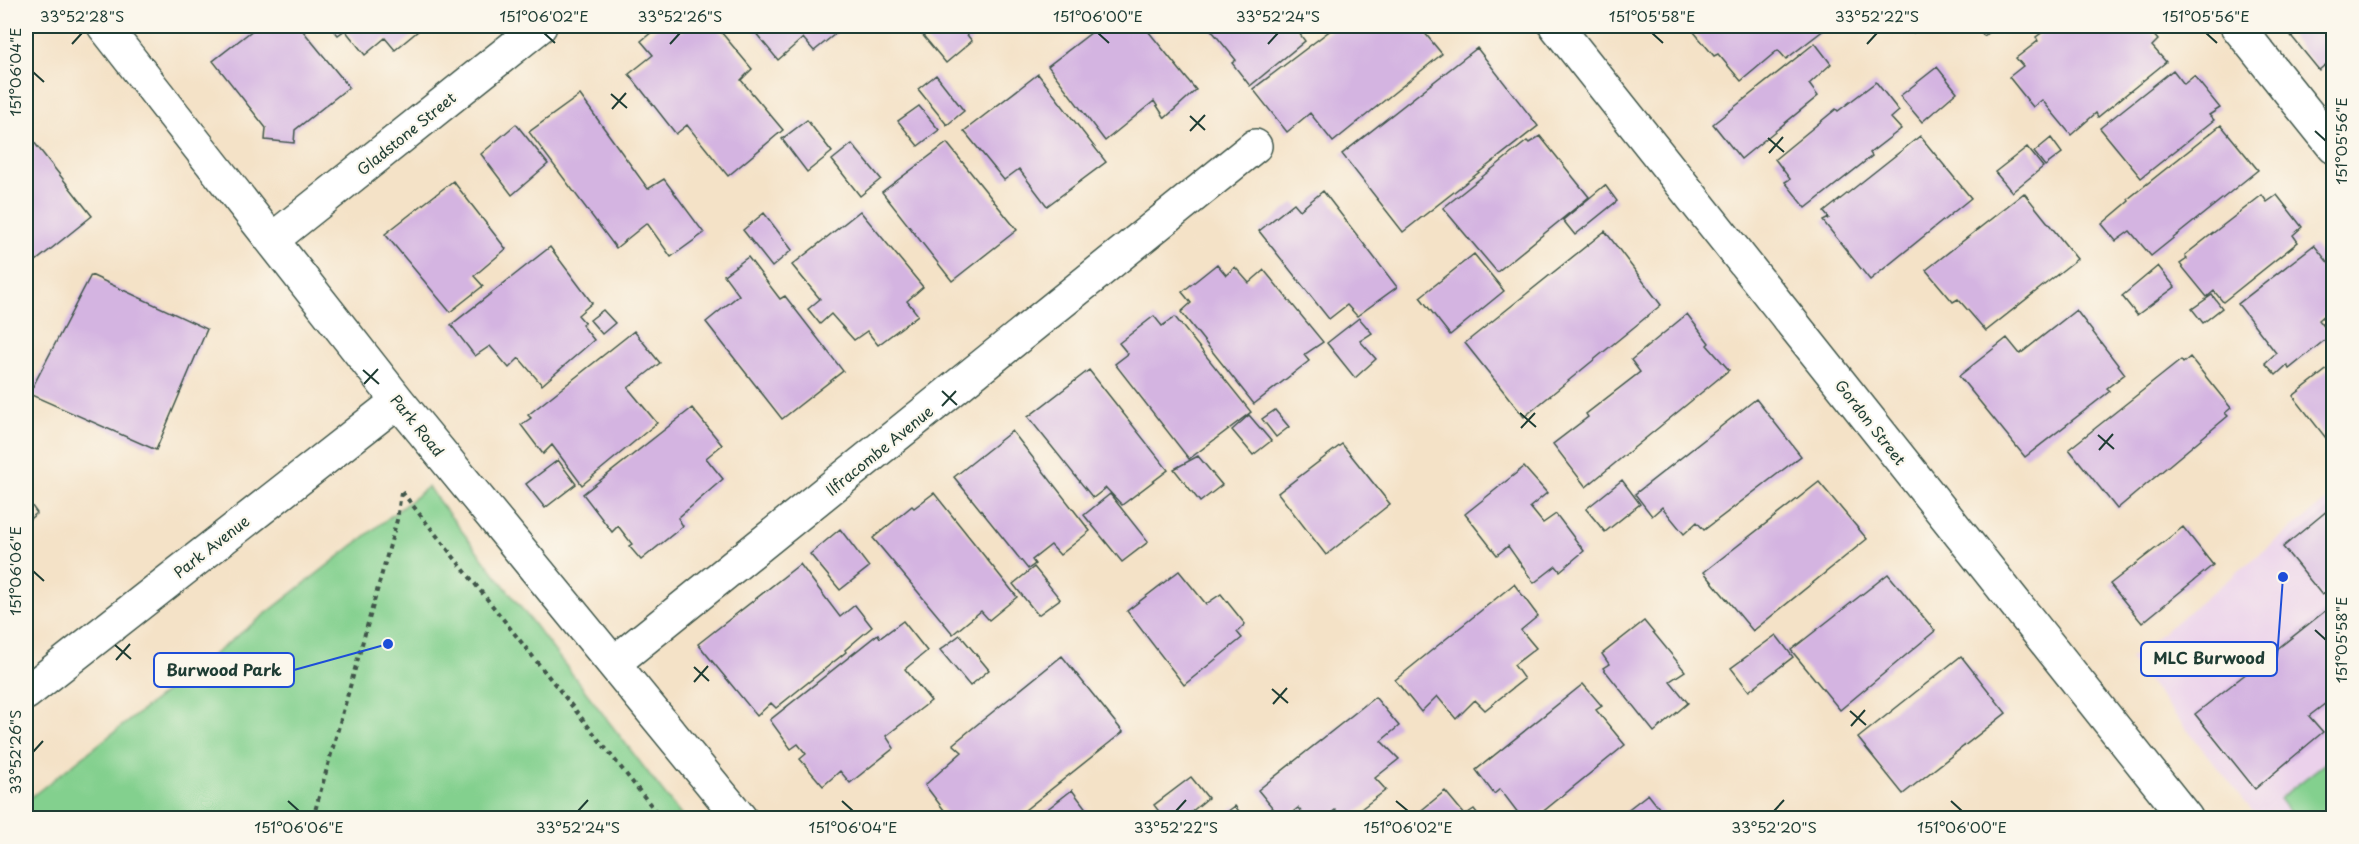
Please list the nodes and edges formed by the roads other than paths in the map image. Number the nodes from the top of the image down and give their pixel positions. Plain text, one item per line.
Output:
1 (104, 26) edge
2 (540, 26) edge
3 (1556, 26) edge
4 (2237, 26) edge
5 (1255, 146) dead end
6 (2334, 147) edge
7 (272, 240) junction
8 (398, 400) junction
9 (614, 663) junction
10 (26, 693) edge
11 (740, 819) edge
12 (2186, 819) edge

1 - 7 street, Park Road
2 - 7 street, Gladstone Street
3 - 12 street, Gordon Street
4 - 6 street
5 - 9 street, Ilfracombe Avenue
7 - 8 street, Park Road
8 - 9 street, Park Road
8 - 10 street, Park Avenue
9 - 11 street, Park Road

